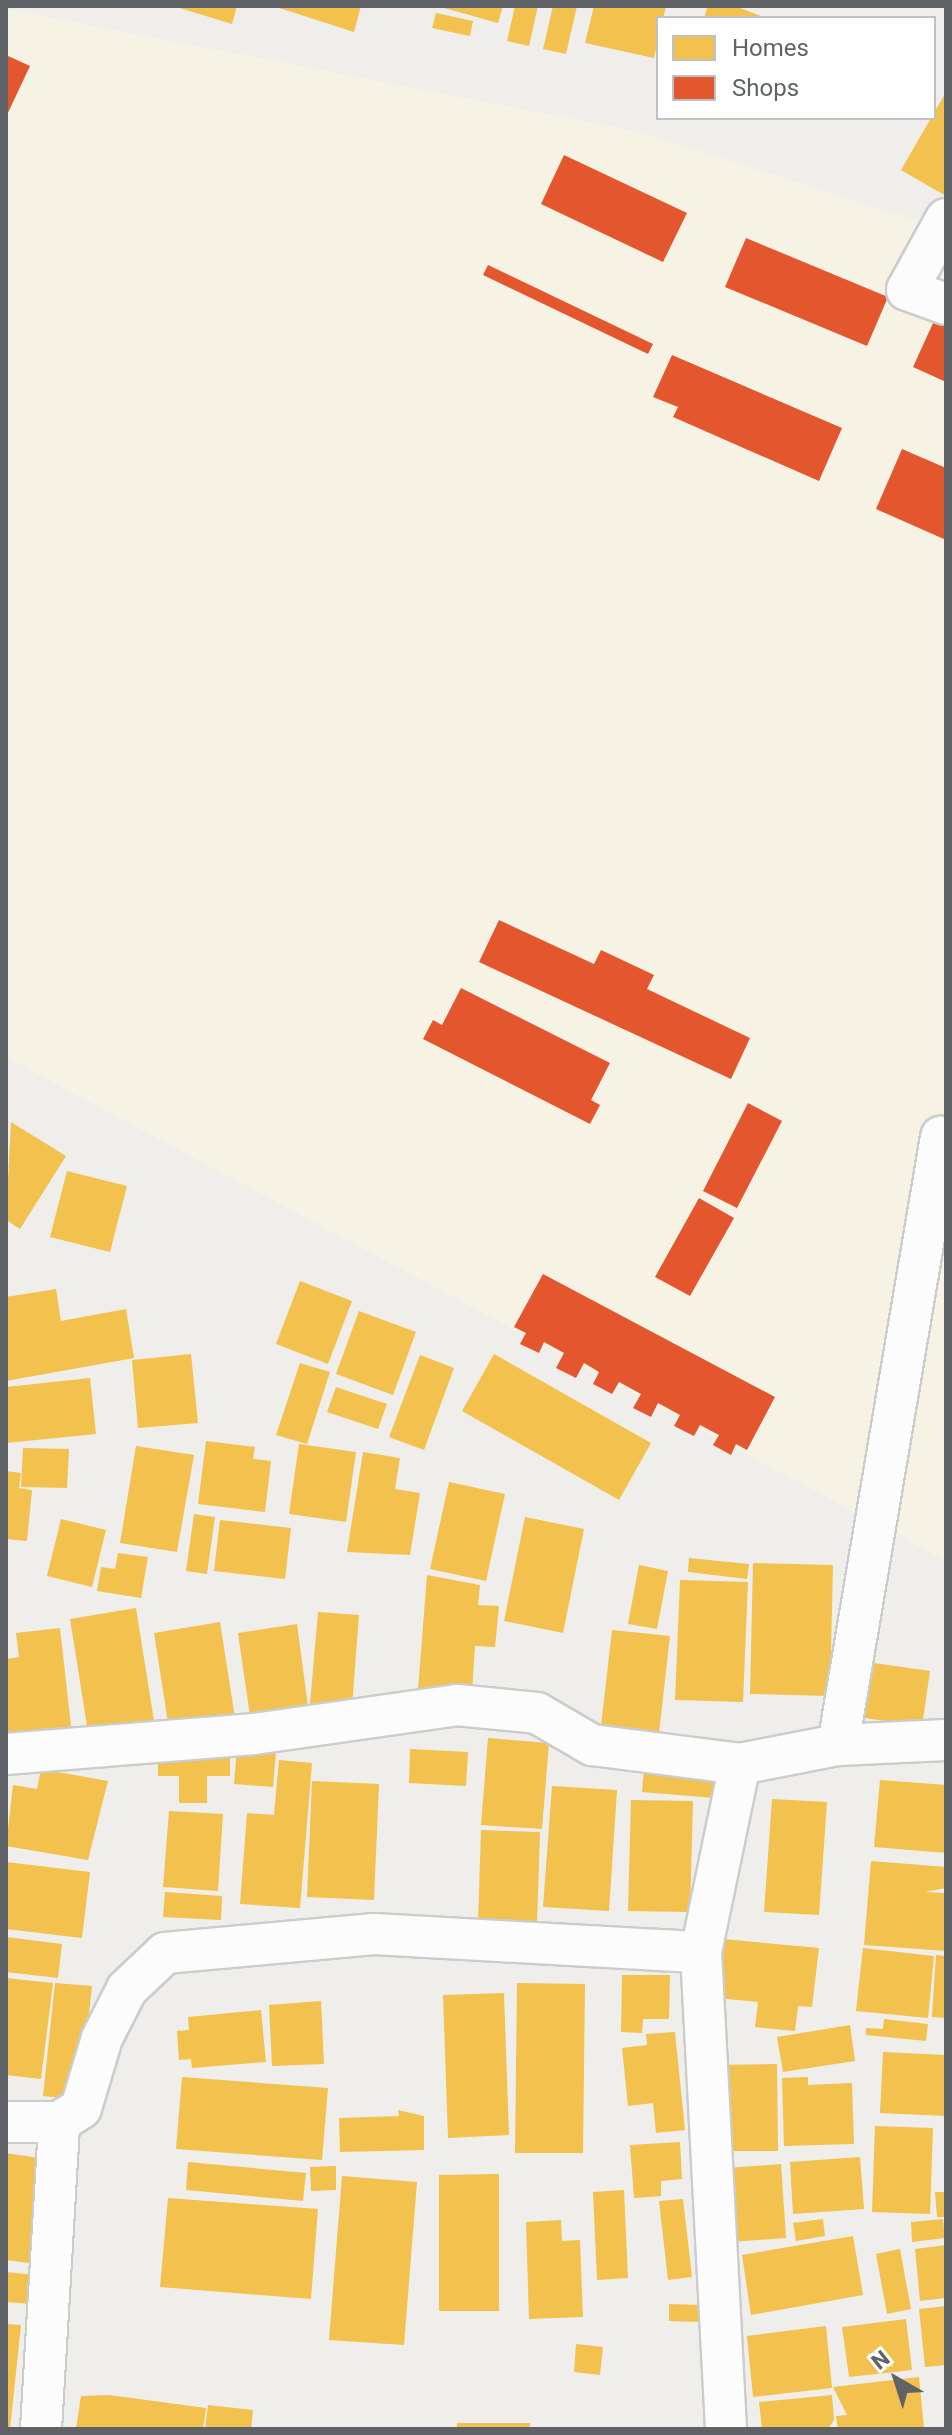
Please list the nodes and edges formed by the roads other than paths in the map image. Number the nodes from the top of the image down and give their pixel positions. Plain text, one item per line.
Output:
1 (946, 219) edge
2 (946, 304) edge
3 (941, 1137) dead end
4 (946, 1740) edge
5 (838, 1745) junction
6 (6, 1754) edge
7 (740, 1764) junction
8 (701, 1952) junction
9 (6, 2122) edge
10 (59, 2122) junction
11 (41, 2429) edge
12 (726, 2429) edge

1 - 2 street
3 - 5 street
4 - 5 street
5 - 7 street
6 - 7 street
7 - 8 street
8 - 10 street
8 - 12 street
9 - 10 street
10 - 11 street

